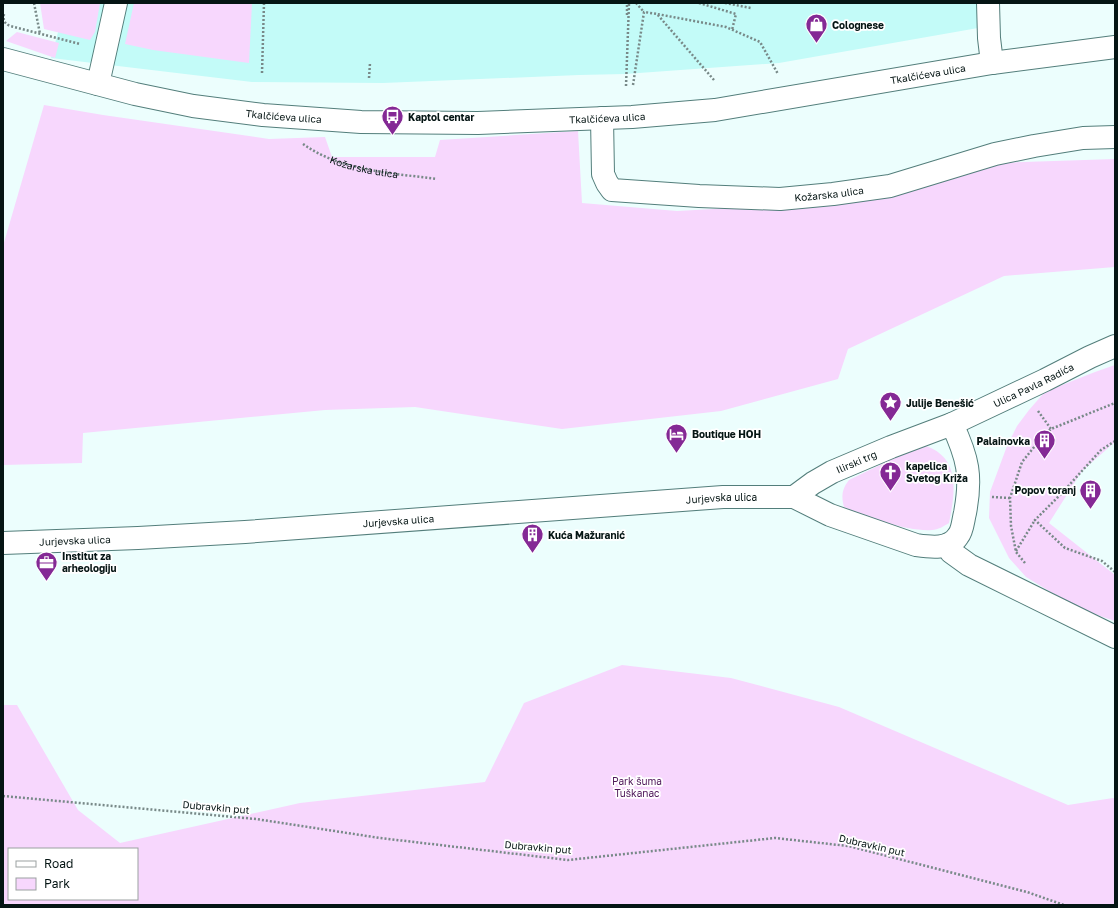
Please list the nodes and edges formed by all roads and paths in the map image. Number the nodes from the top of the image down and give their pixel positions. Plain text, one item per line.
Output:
1 (34, 3) edge
2 (116, 3) edge
3 (264, 3) edge
4 (628, 3) edge
5 (636, 3) edge
6 (699, 3) edge
7 (725, 3) edge
8 (988, 3) edge
9 (751, 8) dead end
10 (644, 12) junction
11 (4, 14) dead end
12 (657, 14) junction
13 (732, 30) junction
14 (40, 34) junction
15 (82, 44) dead end
16 (622, 45) dead end
17 (1115, 47) edge
18 (3, 59) edge
19 (370, 63) dead end
20 (992, 63) junction
21 (262, 73) dead end
22 (779, 75) dead end
23 (369, 78) dead end
24 (714, 80) dead end
25 (98, 84) junction
26 (633, 85) dead end
27 (626, 86) dead end
28 (602, 118) junction
29 (1115, 137) edge
30 (297, 140) dead end
31 (437, 179) dead end
32 (1115, 346) edge
33 (1115, 403) edge
34 (1037, 408) dead end
35 (952, 424) junction
36 (1051, 429) junction
37 (1115, 441) edge
38 (794, 497) junction
39 (999, 497) dead end
40 (1010, 498) junction
41 (1035, 520) junction
42 (3, 543) edge
43 (947, 545) junction
44 (1016, 552) junction
45 (1029, 567) dead end
46 (1115, 572) edge
47 (1115, 637) edge
48 (3, 796) edge
49 (1064, 905) edge

1 - 14 path
2 - 25 street
3 - 21 path
4 - 16 path
4 - 27 path
5 - 10 path
6 - 13 path
7 - 9 path
8 - 20 street
10 - 12 path
10 - 26 path
11 - 14 path
12 - 13 path
12 - 24 path
13 - 22 path
14 - 15 path
17 - 20 street, Tkalčićeva ulica
18 - 25 street, Tkalčićeva ulica
19 - 23 path
20 - 28 street, Tkalčićeva ulica
25 - 28 street, Tkalčićeva ulica
28 - 29 street, Kožarska ulica
30 - 31 path, Kožarska ulica
32 - 35 street, Ulica Pavla Radića
33 - 36 path
34 - 36 path
35 - 38 street, Ilirski trg
35 - 43 street
36 - 40 path
37 - 41 path
38 - 42 street, Jurjevska ulica
38 - 43 street
39 - 40 path
40 - 44 path
41 - 44 path
41 - 46 path
43 - 47 street
44 - 45 path
48 - 49 path, Dubravkin put

